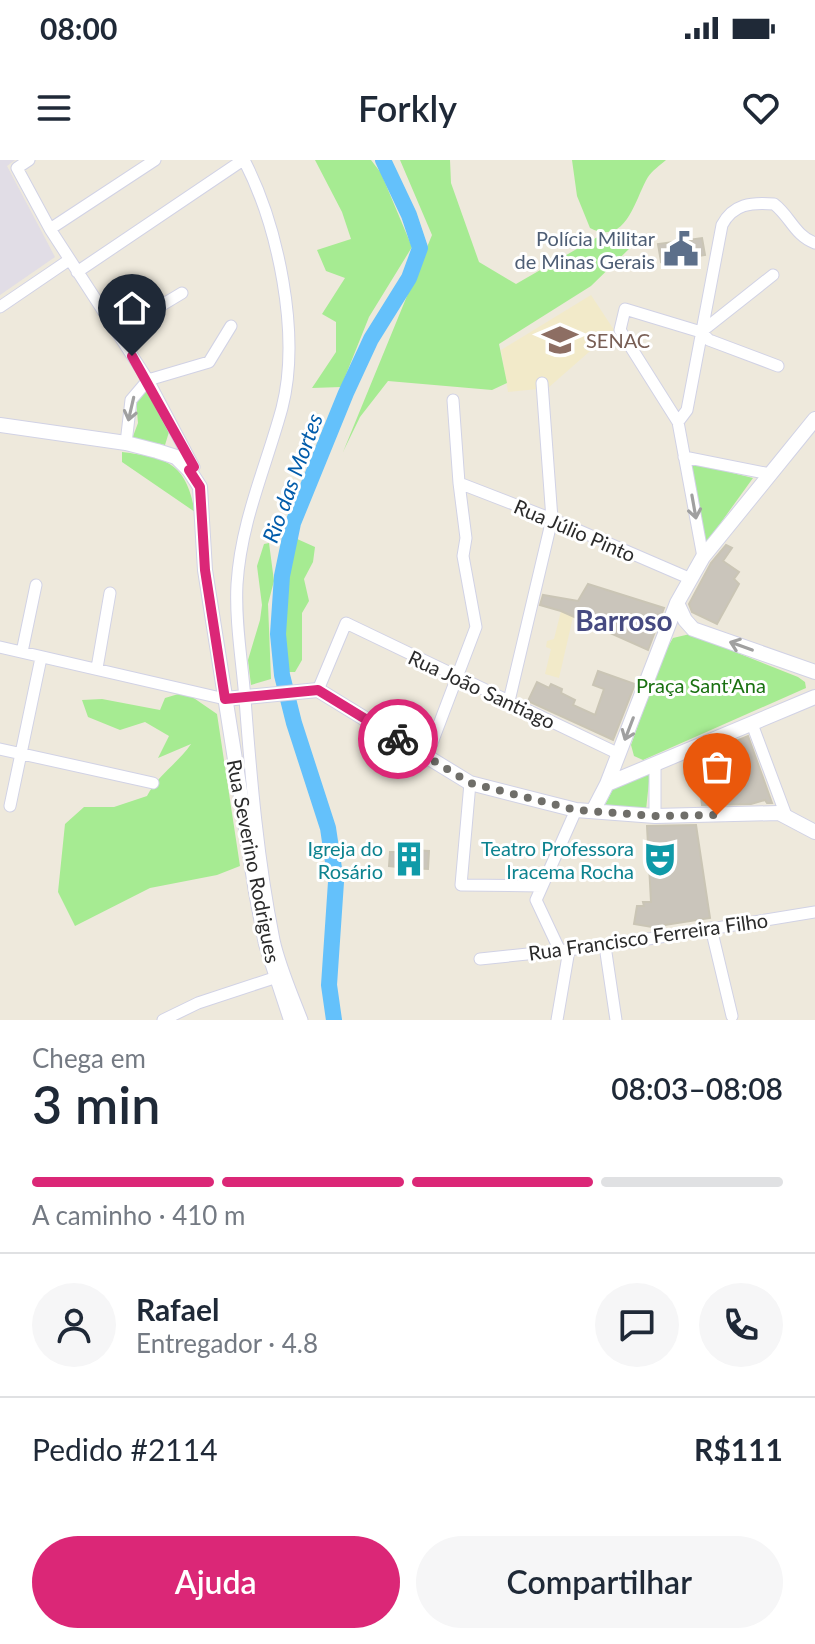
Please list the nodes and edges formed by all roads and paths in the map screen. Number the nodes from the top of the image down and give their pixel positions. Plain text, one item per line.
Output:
1 (29, 160) edge
2 (155, 160) edge
3 (244, 160) edge
4 (50, 229) junction
5 (815, 243) edge
6 (69, 260) junction
7 (77, 272) junction
8 (773, 275) dead end
9 (182, 293) dead end
10 (0, 307) edge
11 (231, 326) dead end
12 (117, 332) junction
13 (701, 332) junction
14 (778, 366) dead end
15 (148, 380) junction
16 (542, 383) dead end
17 (453, 400) dead end
18 (815, 419) edge
19 (678, 422) junction
20 (0, 425) edge
21 (126, 443) junction
22 (684, 457) junction
23 (189, 470) junction
24 (770, 474) junction
25 (459, 483) junction
26 (552, 519) junction
27 (703, 557) junction
28 (691, 579) junction
29 (36, 585) dead end
30 (110, 593) dead end
31 (677, 603) junction
32 (693, 629) junction
33 (664, 640) junction
34 (0, 647) edge
35 (22, 652) junction
36 (41, 658) junction
37 (97, 668) junction
38 (811, 671) edge
39 (458, 678) junction
40 (318, 690) junction
41 (245, 696) junction
42 (815, 697) edge
43 (225, 699) junction
44 (509, 701) junction
45 (800, 703) junction
46 (752, 724) junction
47 (0, 749) edge
48 (19, 753) junction
49 (619, 754) junction
50 (427, 756) junction
51 (655, 765) junction
52 (153, 783) dead end
53 (470, 783) junction
54 (607, 784) junction
55 (10, 806) dead end
56 (576, 810) junction
57 (593, 811) junction
58 (655, 816) junction
59 (787, 818) junction
60 (815, 832) edge
61 (542, 886) junction
62 (815, 912) edge
63 (711, 928) junction
64 (605, 946) junction
65 (564, 950) junction
66 (480, 959) dead end
67 (277, 977) junction
68 (732, 1016) dead end
69 (163, 1020) edge
70 (291, 1020) edge
71 (302, 1020) edge
72 (557, 1020) edge
73 (616, 1020) edge

1 - 4 street
2 - 4 street
3 - 7 street
3 - 41 street
4 - 6 street
5 - 13 street
6 - 7 street
6 - 10 street
7 - 12 street
8 - 13 street
9 - 12 street
11 - 15 street
12 - 15 street
13 - 14 street
13 - 19 street
13 - 19 street
15 -> 21 street
15 - 23 street
16 - 26 street
17 - 25 street
18 - 24 street
19 - 22 street
20 - 21 street
21 - 23 street
22 - 24 street
22 -> 27 street
23 - 43 street, Rua Severino Rodrigues
24 - 27 street
25 - 26 street, Rua Júlio Pinto
25 - 39 street
26 - 28 street, Rua Júlio Pinto
26 - 44 street
27 - 28 street
28 - 31 street
29 - 35 street
30 - 37 street
31 - 32 street
31 - 33 street
32 - 33 street
38 -> 32 street
33 -> 49 street
34 - 35 street
35 - 36 street
36 - 37 street
36 - 48 street
37 - 43 street
38 - 45 street
39 - 40 street, Rua João Santiago
39 - 44 street, Rua João Santiago
39 - 50 street
40 - 41 street
40 - 50 street
41 - 43 street
41 - 71 street
42 - 45 street
43 - 67 street, Rua Severino Rodrigues
44 - 49 street, Rua João Santiago
45 - 46 street
46 - 51 street
46 - 59 street
47 - 48 street
48 - 52 street
48 - 55 street
49 - 54 street
50 - 53 street
51 - 54 street
51 - 58 street
53 - 56 street
53 - 61 street
54 - 57 street
56 - 57 street
56 - 61 street
57 - 58 street
58 - 59 street
59 - 60 street
61 - 65 street
62 - 63 street, Rua Francisco Ferreira Filho
63 - 64 street, Rua Francisco Ferreira Filho
63 - 68 street
64 - 65 street, Rua Francisco Ferreira Filho
64 - 73 street
65 - 66 street, Rua Francisco Ferreira Filho
65 - 72 street
67 - 69 street
67 - 70 street, Rua Severino Rodrigues

